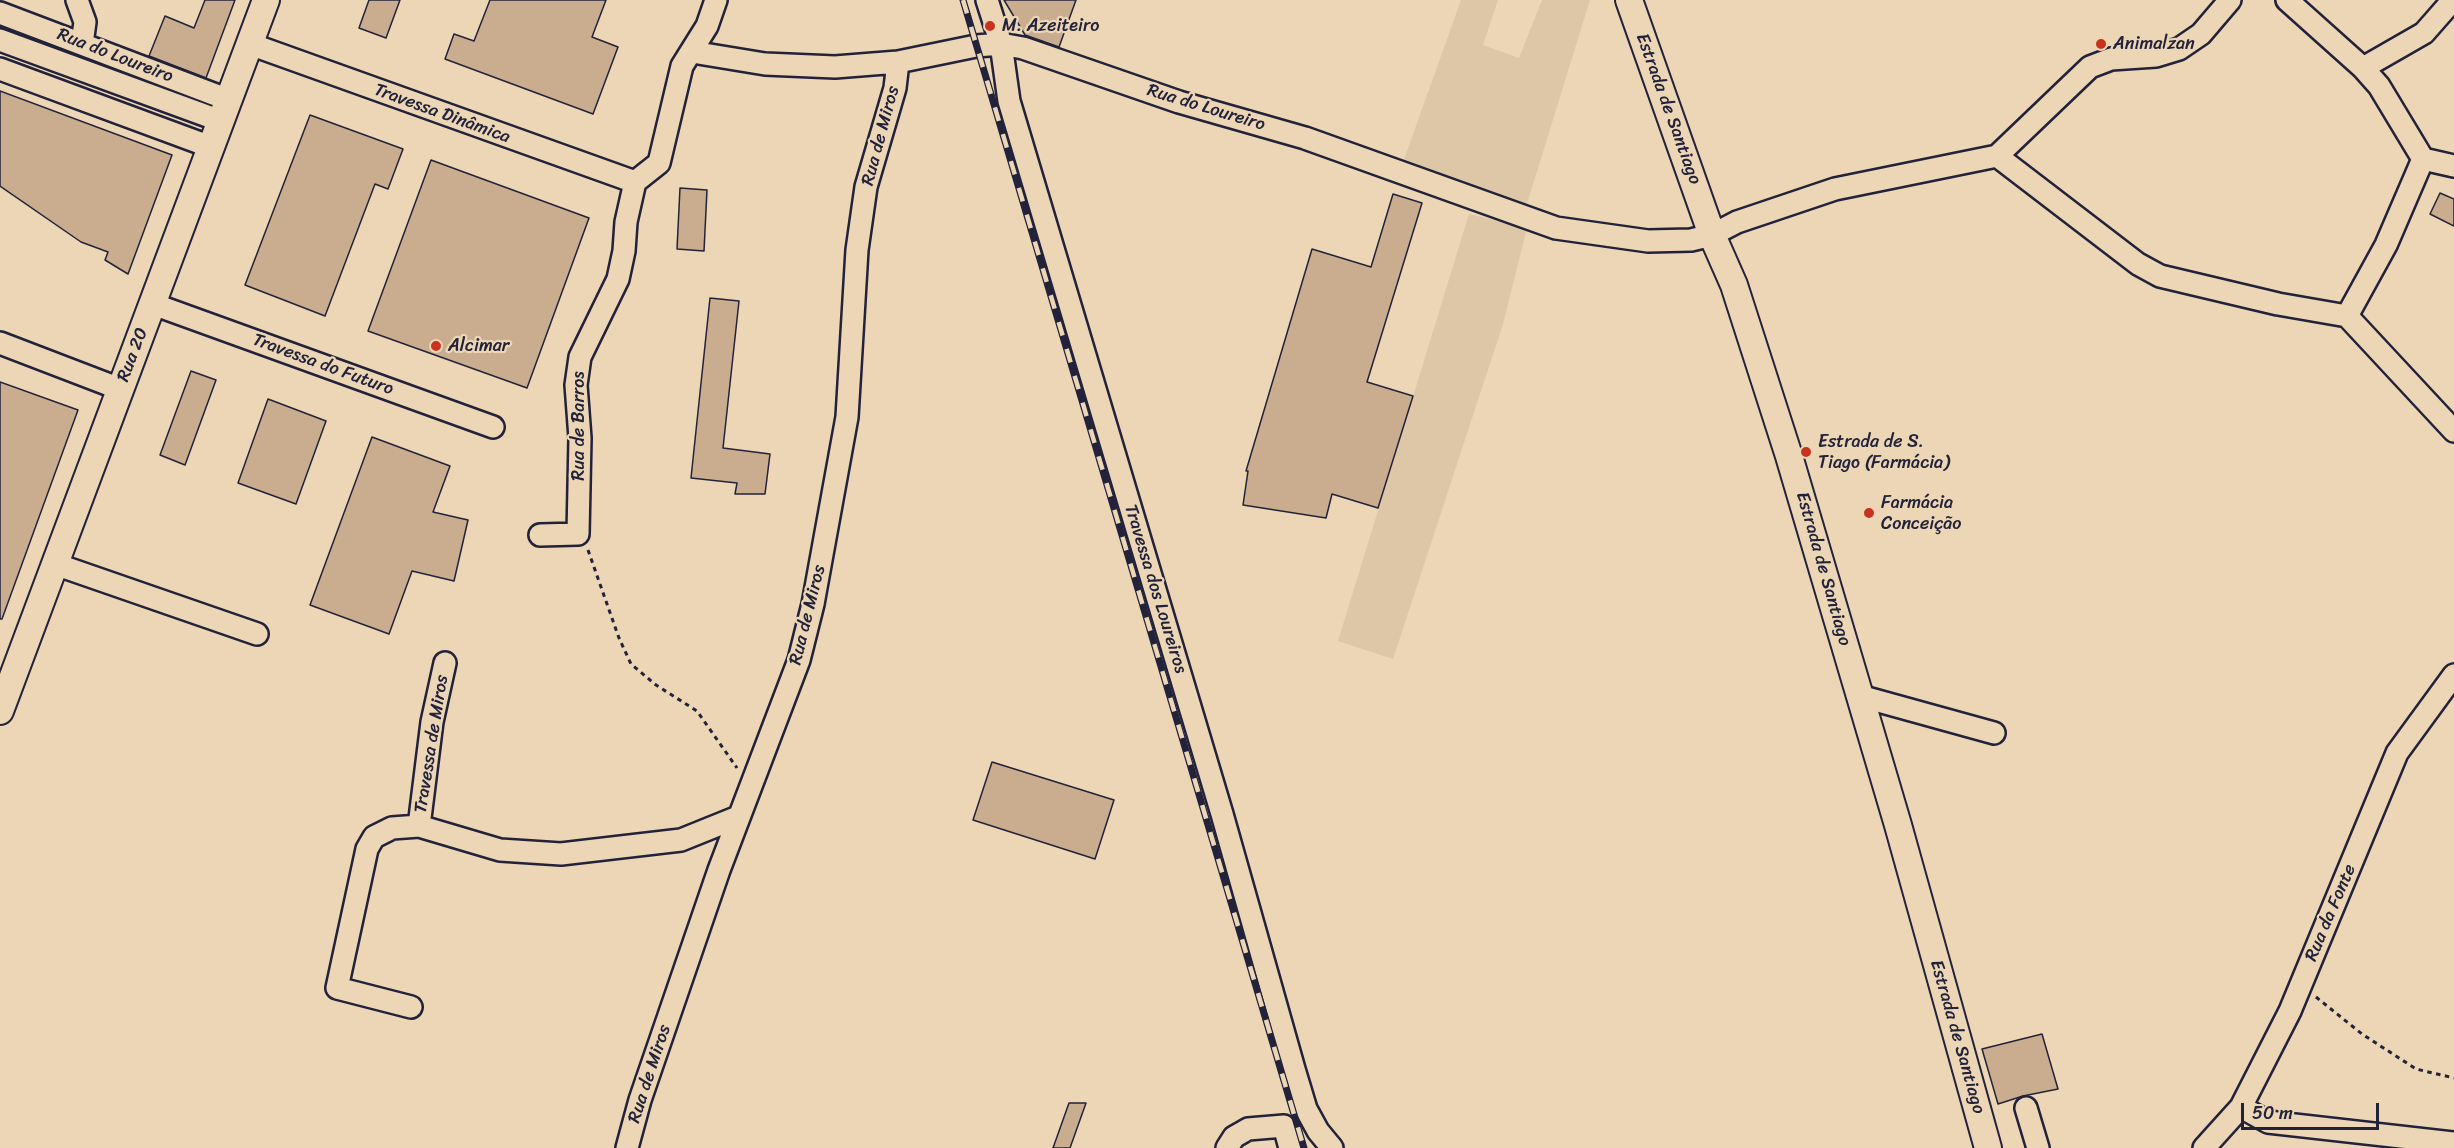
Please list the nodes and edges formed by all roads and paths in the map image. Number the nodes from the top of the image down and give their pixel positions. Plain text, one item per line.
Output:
1 (77, 0) edge
2 (266, 0) edge
3 (716, 0) edge
4 (987, 0) edge
5 (2230, 0) edge
6 (2287, 0) edge
7 (2453, 0) edge
8 (1634, 5) edge
9 (0, 13) edge
10 (0, 40) edge
11 (82, 44) junction
12 (250, 44) junction
13 (1001, 44) junction
14 (692, 52) junction
15 (897, 62) junction
16 (2363, 68) junction
17 (0, 69) edge
18 (225, 111) junction
19 (211, 147) junction
20 (1997, 156) junction
21 (2423, 159) junction
22 (2454, 166) edge
23 (635, 182) junction
24 (1712, 235) junction
25 (153, 304) junction
26 (2347, 316) junction
27 (0, 343) edge
28 (120, 389) junction
29 (493, 427) dead end
30 (2454, 431) edge
31 (578, 534) junction
32 (540, 536) dead end
33 (55, 564) junction
34 (257, 634) dead end
35 (445, 663) dead end
36 (2454, 675) edge
37 (1860, 696) junction
38 (0, 711) edge
39 (1994, 733) dead end
40 (750, 787) junction
41 (738, 818) junction
42 (419, 826) junction
43 (2301, 984) junction
44 (411, 1007) dead end
45 (2454, 1078) edge
46 (2241, 1107) junction
47 (2026, 1108) dead end
48 (2454, 1143) edge
49 (627, 1148) edge
50 (1227, 1148) edge
51 (1290, 1148) edge
52 (1332, 1148) edge
53 (1988, 1148) edge
54 (2038, 1148) edge
55 (2204, 1148) edge

1 - 11 street
2 - 12 main road, Rua 20
3 - 14 street
4 - 13 street, Travessa dos Loureiros
5 - 20 street
6 - 16 street
7 - 16 street
8 - 24 main road, Estrada de Santiago
9 - 11 street, Rua do Loureiro
10 - 18 street, Rua do Loureiro
11 - 18 street, Rua do Loureiro
12 - 18 main road, Rua 20
12 - 23 street, Travessa Dinâmica
13 - 15 street, Rua do Loureiro
13 - 24 street, Rua do Loureiro
13 - 52 street, Travessa dos Loureiros
14 - 15 street, Rua do Loureiro
14 - 23 street
15 - 40 street, Rua de Miros
16 - 21 street
17 - 19 street
18 - 19 main road, Rua 20
19 - 25 main road, Rua 20
20 - 24 street, Rua do Loureiro
20 - 26 street
21 - 22 street
21 - 26 street
23 - 31 street, Rua de Barros
24 - 37 main road, Estrada de Santiago
25 - 28 main road, Rua 20
25 - 29 street, Travessa do Futuro
26 - 30 street
27 - 28 street
28 - 33 main road, Rua 20
31 - 32 street
31 - 40 path
33 - 34 street
33 - 38 main road, Rua 20
35 - 42 street, Travessa de Miros
36 - 43 street, Rua da Fonte
37 - 39 street
37 - 53 main road, Estrada de Santiago
40 - 41 street, Rua de Miros
41 - 42 street, Travessa de Miros
41 - 49 street, Rua de Miros
42 - 44 street, Travessa de Miros
43 - 45 path
43 - 46 street, Rua da Fonte
46 - 48 street
46 - 55 street, Rua da Fonte
47 - 54 street
50 - 51 street

